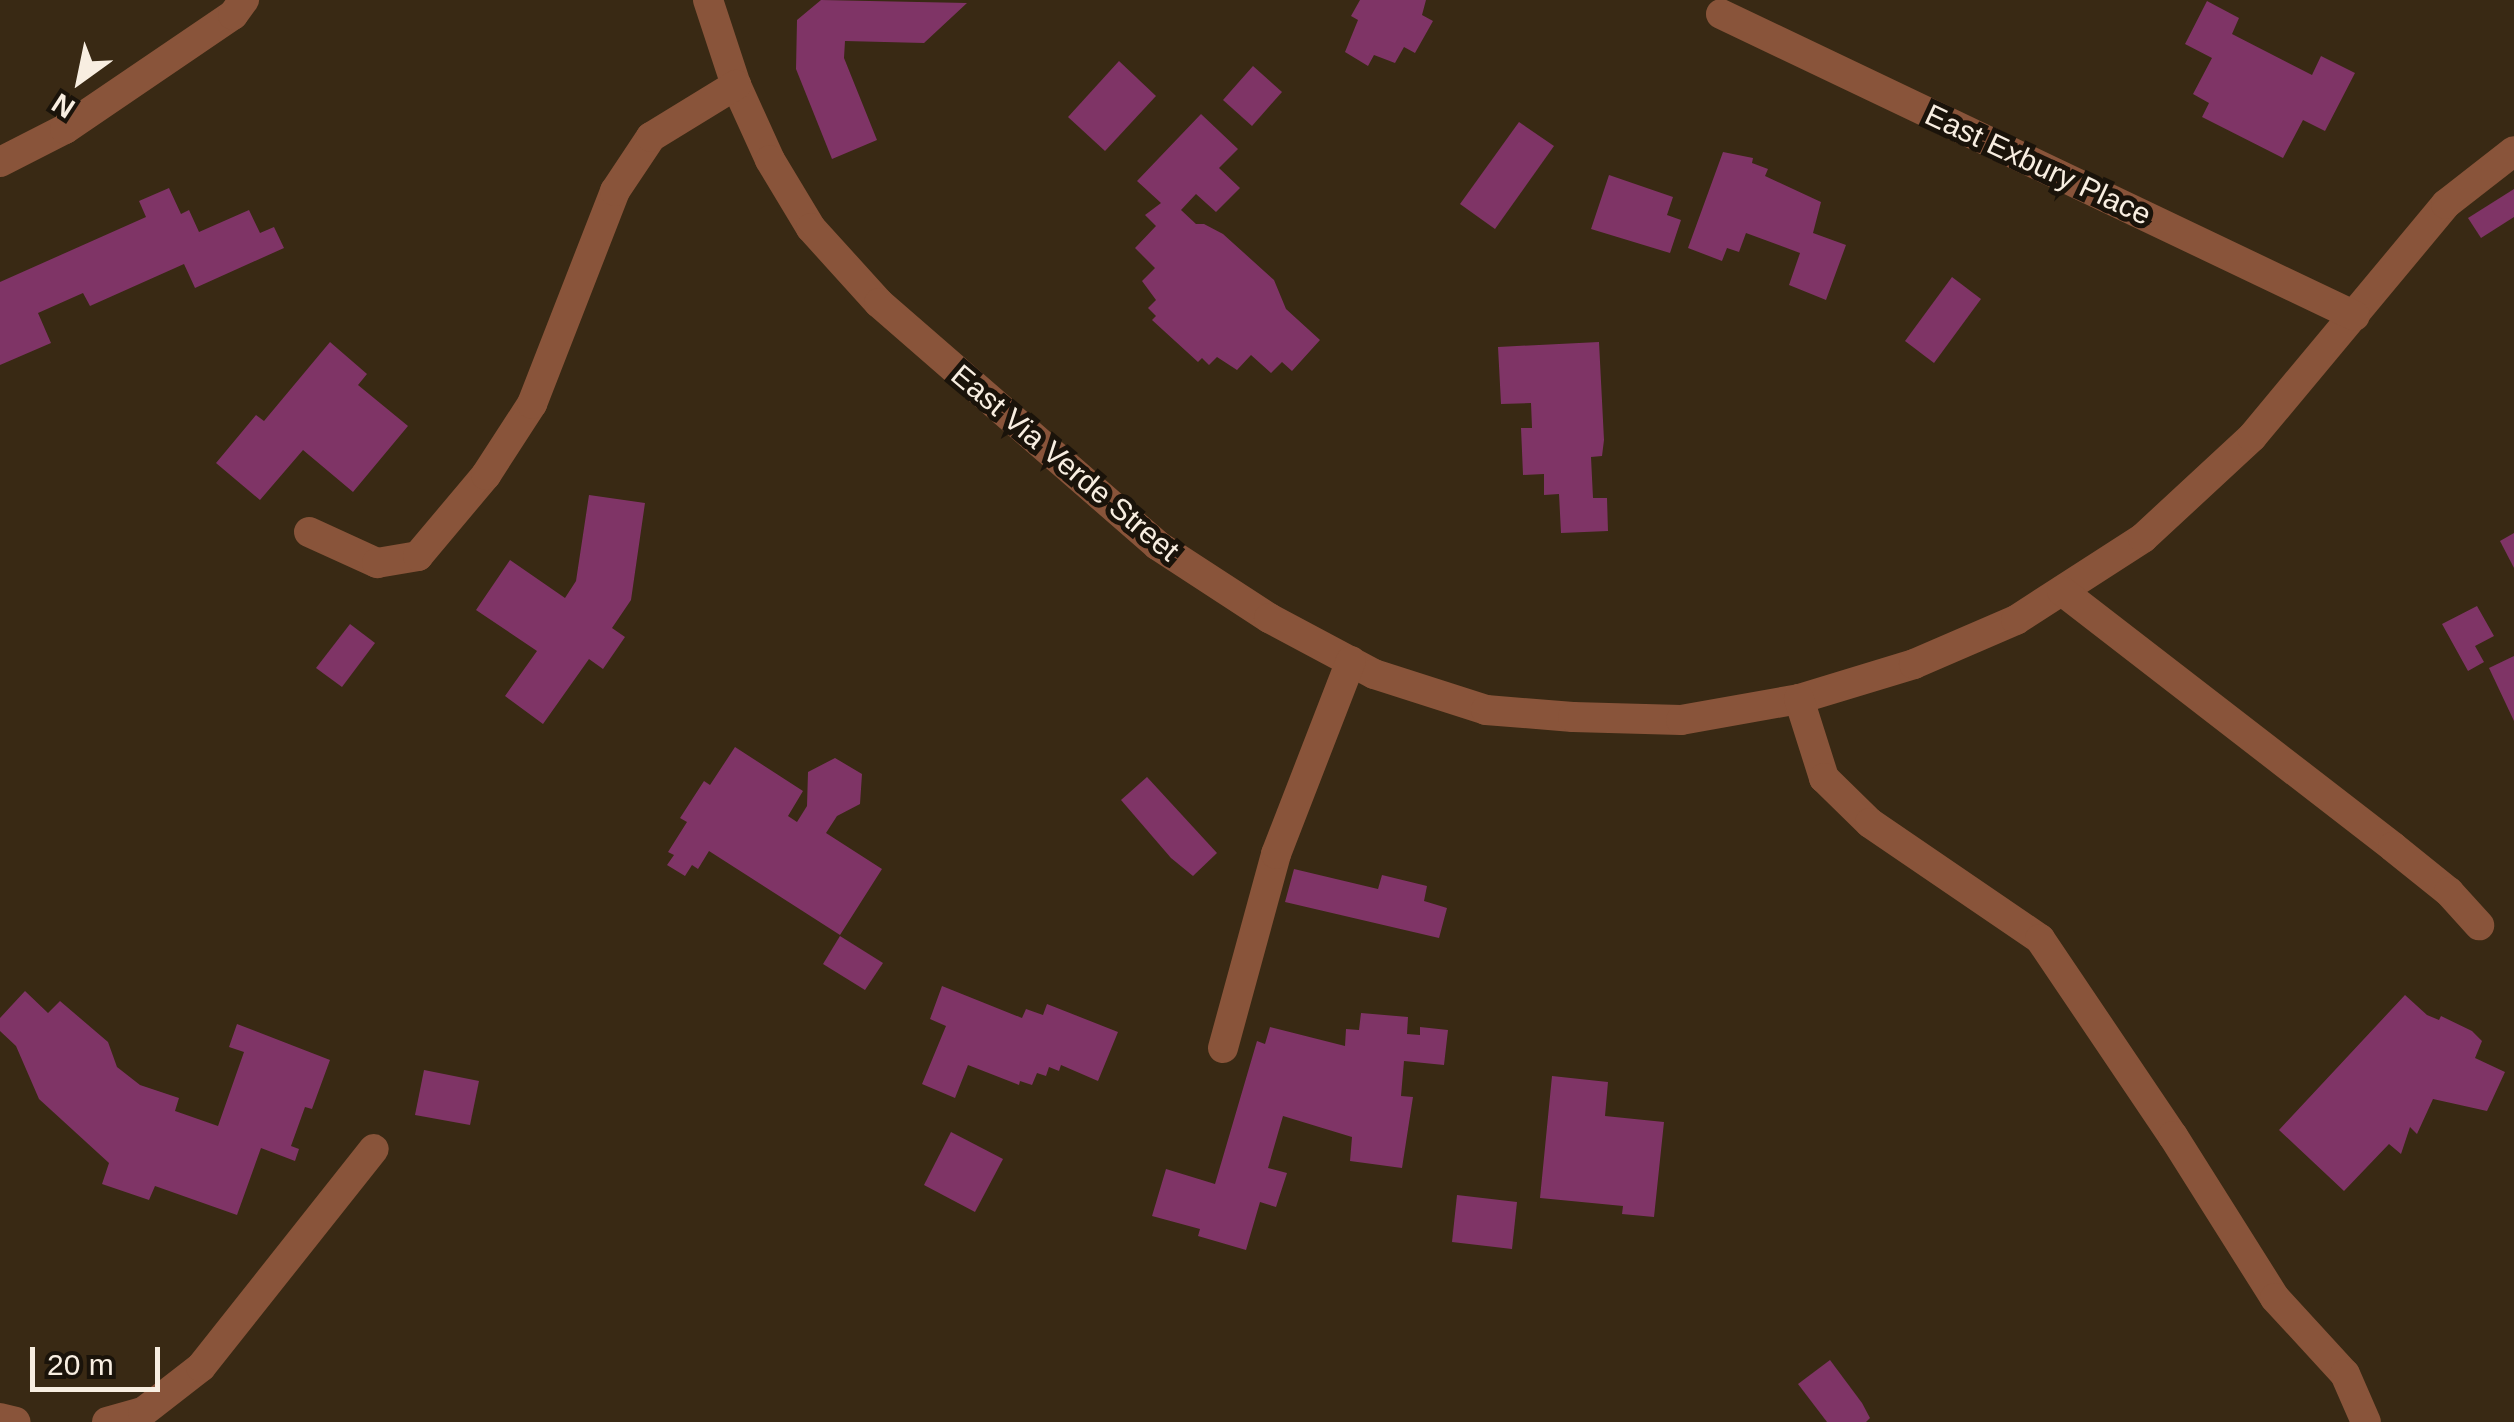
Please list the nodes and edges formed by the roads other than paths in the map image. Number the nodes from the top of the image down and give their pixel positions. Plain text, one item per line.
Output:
1 (244, 0) edge
2 (708, 0) edge
3 (1720, 14) dead end
4 (736, 86) junction
5 (2514, 151) edge
6 (0, 162) edge
7 (2355, 316) junction
8 (309, 532) dead end
9 (2062, 591) junction
10 (1351, 662) junction
11 (1799, 699) junction
12 (2479, 925) dead end
13 (1222, 1048) dead end
14 (374, 1149) dead end
15 (0, 1418) edge
16 (16, 1422) edge
17 (107, 1422) edge
18 (2366, 1422) edge

1 - 6 street
2 - 4 street, East Via Verde Street
3 - 7 street, East Exbury Place
4 - 8 street
4 - 10 street, East Via Verde Street
5 - 7 street, East Via Verde Street
7 - 9 street, East Via Verde Street
9 - 11 street, East Via Verde Street
9 - 12 street
10 - 11 street, East Via Verde Street
10 - 13 street
11 - 18 street
14 - 17 street
15 - 16 street

